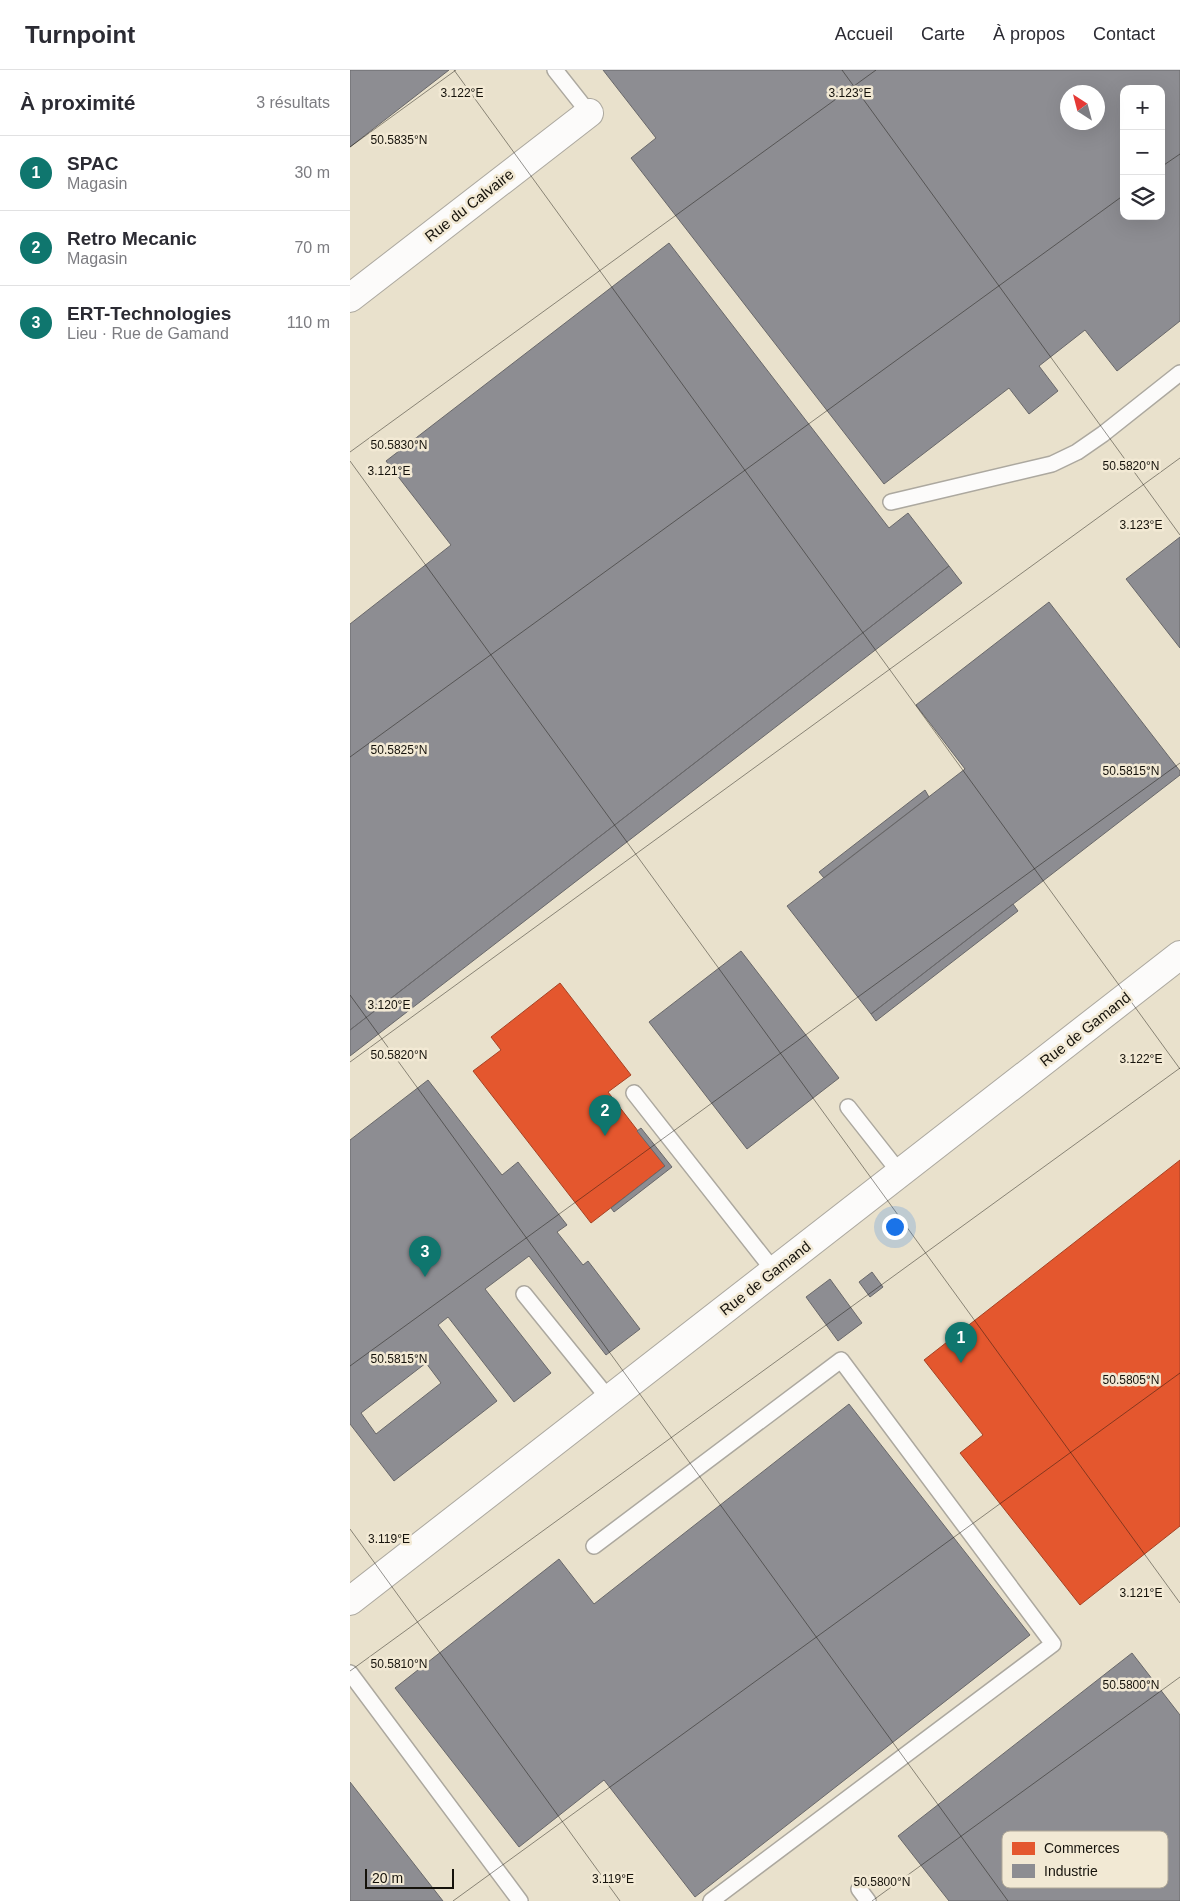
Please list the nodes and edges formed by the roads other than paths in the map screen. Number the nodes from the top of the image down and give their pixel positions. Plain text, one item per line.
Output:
1 (555, 70) edge
2 (589, 113) joint
3 (350, 298) edge
4 (1180, 373) edge
5 (891, 502) dead end
6 (1180, 955) edge
7 (634, 1093) dead end
8 (848, 1107) dead end
9 (900, 1173) junction
10 (774, 1271) junction
11 (524, 1294) dead end
12 (609, 1399) junction
13 (594, 1546) dead end
14 (350, 1601) edge
15 (350, 1673) edge
16 (520, 1901) edge
17 (711, 1901) edge

1 - 2 lane
2 - 3 street, Rue du Calvaire
4 - 5 lane
6 - 9 street, Rue de Gamand
7 - 10 lane
8 - 9 lane
9 - 10 street, Rue de Gamand
10 - 12 street, Rue de Gamand
11 - 12 lane
12 - 14 street, Rue de Gamand
13 - 17 lane
15 - 16 lane

